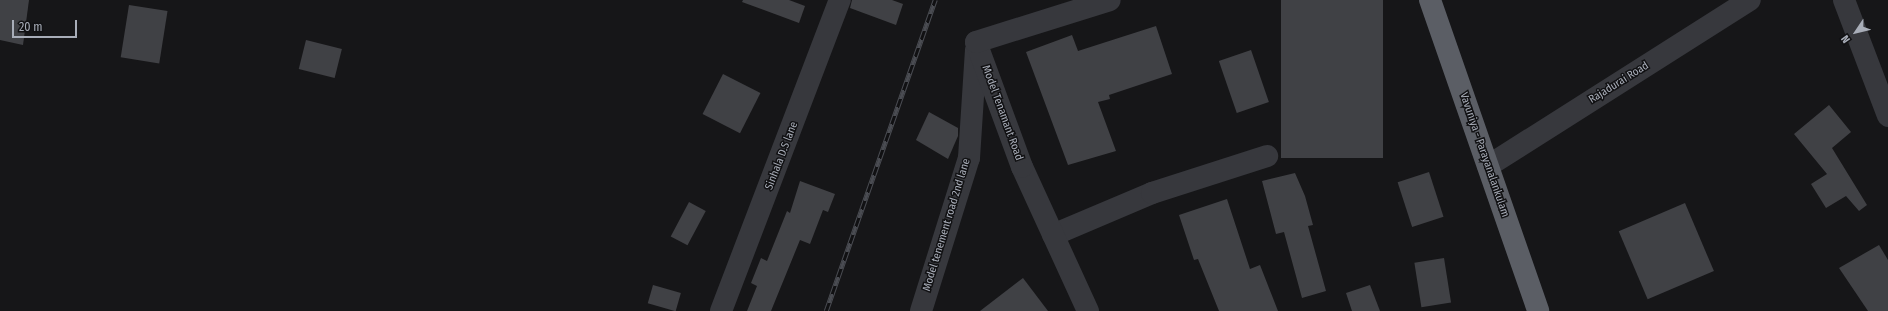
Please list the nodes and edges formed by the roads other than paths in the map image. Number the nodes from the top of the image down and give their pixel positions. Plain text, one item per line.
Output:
1 (840, 0) edge
2 (1110, 0) edge
3 (1430, 0) edge
4 (1750, 0) edge
5 (1844, 0) edge
6 (976, 42) junction
7 (1888, 116) edge
8 (1267, 156) dead end
9 (1488, 166) junction
10 (1053, 235) junction
11 (722, 311) edge
12 (921, 311) edge
13 (1088, 311) edge
14 (1538, 311) edge

1 - 11 street, Sinhala D.S lane
2 - 6 street
3 - 9 highway, Vavuniya - Parayanalankulam
4 - 9 street, Rajadurai Road
5 - 7 street
6 - 10 street, Model Tenamant Road
6 - 12 street, Model tenement road 2nd lane
8 - 10 street
9 - 14 highway, Vavuniya - Parayanalankulam
10 - 13 street, Model Tenamant Road

